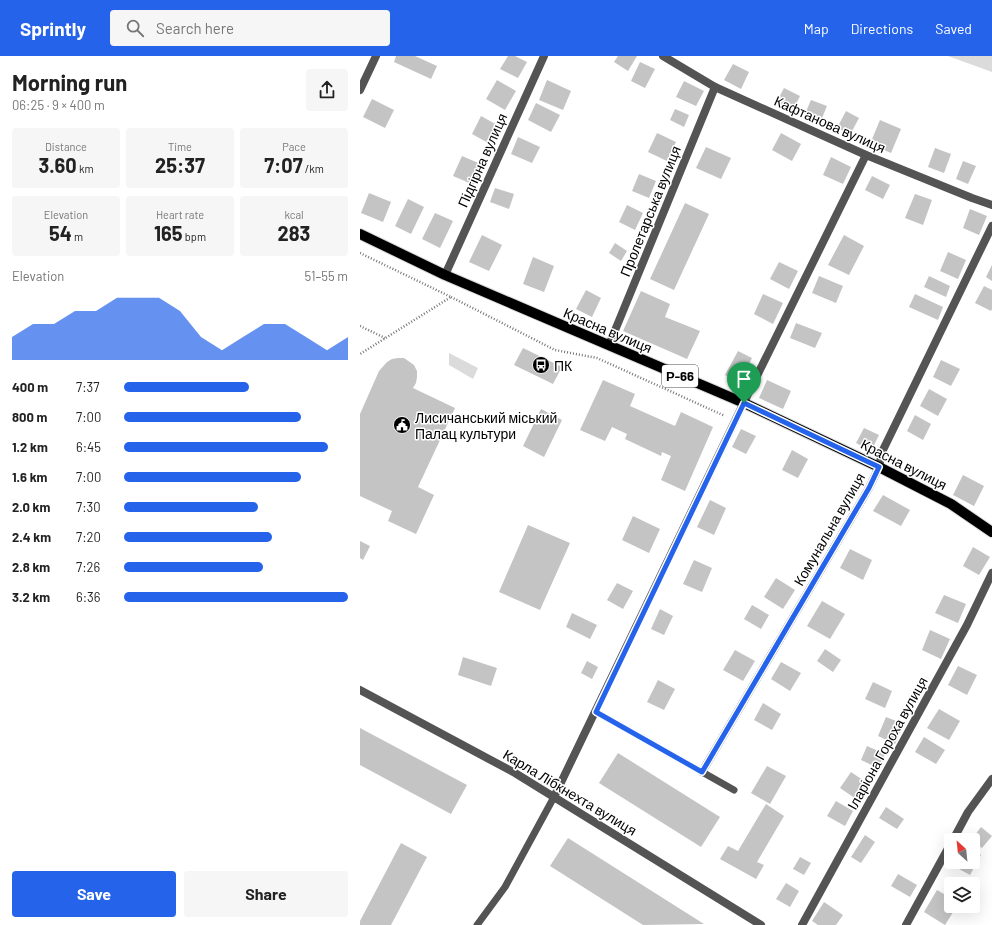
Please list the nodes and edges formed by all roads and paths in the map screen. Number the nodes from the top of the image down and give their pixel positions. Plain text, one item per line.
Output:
1 (376, 56) edge
2 (544, 56) edge
3 (663, 56) edge
4 (715, 87) junction
5 (360, 90) edge
6 (866, 155) junction
7 (992, 205) edge
8 (992, 226) edge
9 (360, 234) edge
10 (360, 253) edge
11 (444, 275) junction
12 (451, 297) junction
13 (360, 326) edge
14 (385, 338) junction
15 (609, 345) junction
16 (360, 354) edge
17 (744, 403) junction
18 (736, 420) junction
19 (879, 467) junction
20 (992, 532) edge
21 (992, 573) edge
22 (360, 690) edge
23 (596, 712) junction
24 (702, 772) junction
25 (992, 779) edge
26 (734, 790) dead end
27 (554, 797) junction
28 (956, 833) edge
29 (944, 856) edge
30 (477, 925) edge
31 (761, 925) edge
32 (802, 925) edge
33 (906, 925) edge

1 - 5 street
2 - 11 street, Підгірна вулиця
3 - 4 street, Кафтанова вулиця
4 - 6 street, Кафтанова вулиця
4 - 15 street, Пролетарська вулиця
6 - 7 street, Кафтанова вулиця
6 - 17 street
8 - 19 street, Комунальна вулиця
9 - 11 main road, Красна вулиця / Р-66
10 - 12 path
11 - 15 main road, Красна вулиця / Р-66
12 - 14 path
12 - 18 path
13 - 14 path
14 - 16 path
15 - 17 main road, Красна вулиця / Р-66
17 - 18 street
17 - 19 main road, Красна вулиця / Р-66
18 - 23 street
19 - 20 main road, Красна вулиця / Р-66
19 - 24 street, Комунальна вулиця
21 - 32 street, Іларіона Гороха вулиця
22 - 27 street, Карла Лібкнехта вулиця
23 - 24 lane
23 - 27 street
24 - 26 lane
25 - 28 street
27 - 30 lane
27 - 31 street, Карла Лібкнехта вулиця
29 - 33 street

